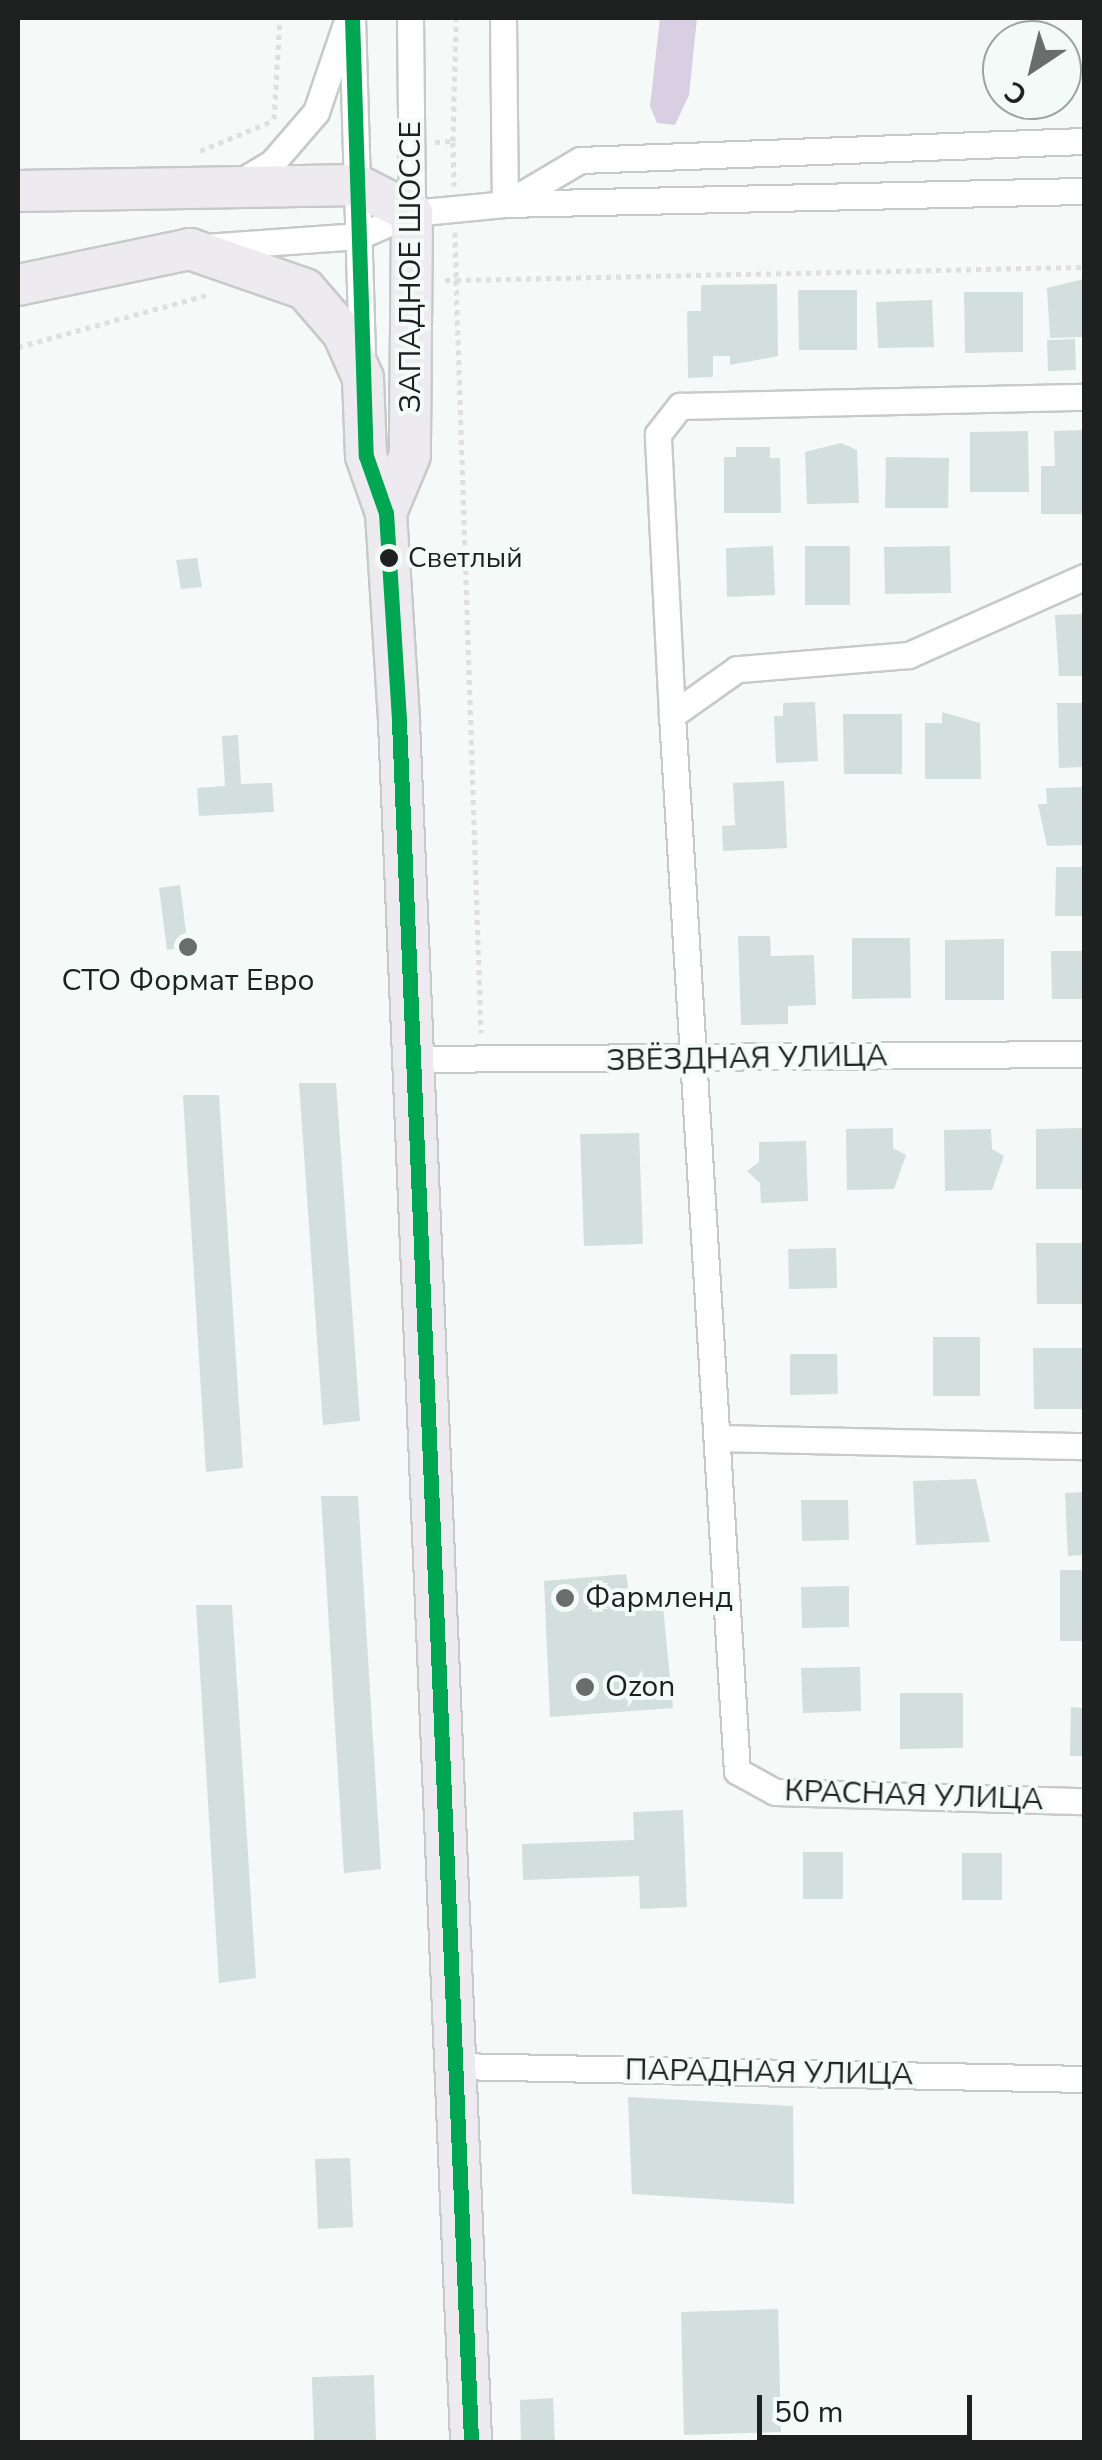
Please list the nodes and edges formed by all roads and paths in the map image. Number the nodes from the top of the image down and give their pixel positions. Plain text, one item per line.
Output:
1 (280, 18) edge
2 (350, 18) edge
3 (410, 18) edge
4 (503, 18) edge
5 (274, 120) junction
6 (298, 136) junction
7 (453, 141) dead end
8 (1084, 141) edge
9 (181, 155) dead end
10 (233, 184) junction
11 (358, 186) junction
12 (1084, 191) edge
13 (18, 192) edge
14 (504, 204) junction
15 (454, 210) junction
16 (412, 214) junction
17 (359, 236) junction
18 (190, 249) junction
19 (1084, 267) edge
20 (18, 285) edge
21 (222, 292) dead end
22 (18, 347) edge
23 (363, 378) junction
24 (1084, 398) edge
25 (386, 512) junction
26 (1084, 577) edge
27 (672, 715) junction
28 (1084, 1054) edge
29 (410, 1059) junction
30 (697, 1060) junction
31 (719, 1438) junction
32 (1084, 1446) edge
33 (1084, 1801) edge
34 (454, 2066) junction
35 (1084, 2079) edge
36 (472, 2442) edge

1 - 5 path
2 - 6 street, ЗАПАДНОЕ ШОССЕ
2 - 11 street, ЗАПАДНОЕ ШОССЕ
3 - 16 street, ЗАПАДНОЕ ШОССЕ
4 - 14 street
5 - 6 path
5 - 9 path
6 - 10 street, ЗАПАДНОЕ ШОССЕ
7 - 15 path
8 - 14 street
10 - 11 main road
10 - 13 main road
11 - 16 main road
11 - 17 street, ЗАПАДНОЕ ШОССЕ
12 - 14 street
14 - 15 street
15 - 16 street
15 - 19 path
16 - 17 street
16 - 25 main road, ЗАПАДНОЕ ШОССЕ
17 - 18 street
17 - 23 street, ЗАПАДНОЕ ШОССЕ
18 - 20 main road
18 - 23 main road
21 - 22 path
23 - 25 main road, ЗАПАДНОЕ ШОССЕ
24 - 27 street
25 - 29 main road, ЗАПАДНОЕ ШОССЕ
26 - 27 street
27 - 30 street
28 - 30 street, ЗВЁЗДНАЯ УЛИЦА
29 - 30 street, ЗВЁЗДНАЯ УЛИЦА
29 - 34 main road, ЗАПАДНОЕ ШОССЕ
30 - 31 street
31 - 32 street
31 - 33 street, КРАСНАЯ УЛИЦА
34 - 35 street, ПАРАДНАЯ УЛИЦА
34 - 36 main road, ЗАПАДНОЕ ШОССЕ

